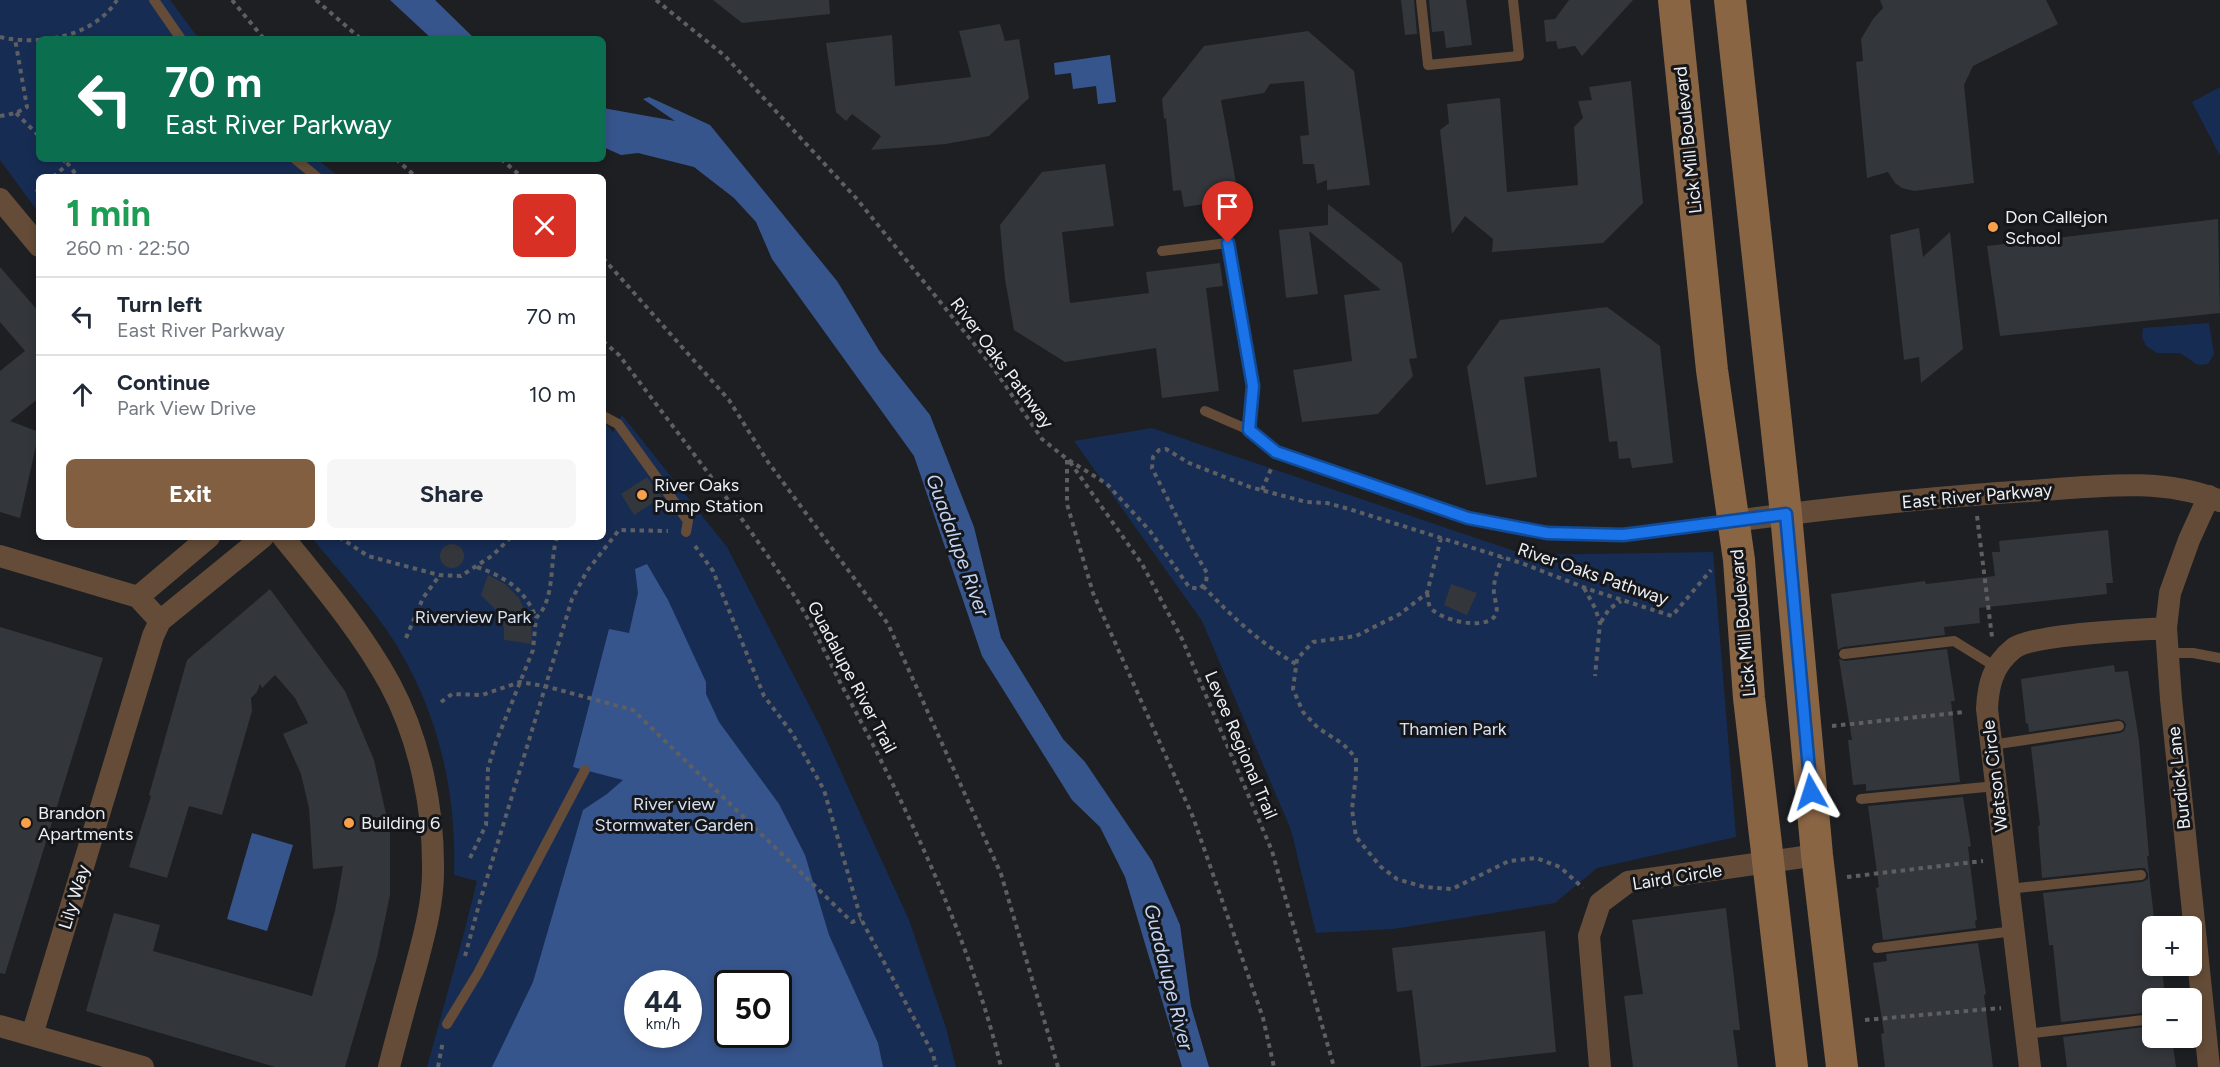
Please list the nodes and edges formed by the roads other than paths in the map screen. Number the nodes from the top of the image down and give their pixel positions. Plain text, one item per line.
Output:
1 (154, 0) edge
2 (1421, 0) edge
3 (1513, 0) edge
4 (1674, 0) edge
5 (1730, 0) edge
6 (180, 36) edge
7 (299, 162) edge
8 (314, 174) edge
9 (0, 199) edge
10 (36, 242) edge
11 (1162, 251) dead end
12 (1205, 411) dead end
13 (606, 418) edge
14 (1249, 430) junction
15 (2215, 498) edge
16 (1786, 514) junction
17 (1734, 521) junction
18 (686, 532) road end
19 (205, 540) edge
20 (259, 540) edge
21 (285, 540) edge
22 (0, 556) edge
23 (138, 597) junction
24 (160, 621) junction
25 (2166, 628) junction
26 (2169, 652) junction
27 (1844, 654) dead end
28 (2220, 658) edge
29 (1996, 667) junction
30 (2120, 726) dead end
31 (1991, 745) junction
32 (585, 770) dead end
33 (1996, 786) junction
34 (1861, 799) dead end
35 (1770, 862) junction
36 (1819, 868) junction
37 (2141, 874) dead end
38 (2008, 889) junction
39 (2013, 931) junction
40 (1877, 948) dead end
41 (2142, 1020) edge
42 (447, 1024) road end
43 (0, 1026) edge
44 (2026, 1034) junction
45 (32, 1035) junction
46 (143, 1067) edge
47 (389, 1067) edge
48 (1600, 1067) edge
49 (1792, 1067) edge
50 (1842, 1067) edge
51 (2030, 1067) edge
52 (2209, 1067) edge

1 - 6 lane
2 - 3 lane
4 - 17 main road, Lick Mill Boulevard
5 - 16 main road
7 - 8 lane
9 - 10 street
11 - 14 lane
12 - 14 lane
13 - 18 lane
14 - 17 lane
15 - 16 street, East River Parkway
15 - 25 street, Burdick Lane
16 - 17 street, East River Parkway
16 - 36 main road
17 - 35 main road, Lick Mill Boulevard
19 - 23 street
20 - 24 street
21 - 47 street
22 - 23 street
23 - 24 street
24 - 45 street, Lily Way
25 - 26 street, Burdick Lane
25 - 29 street, Watson Circle
26 - 28 lane
26 - 52 street, Burdick Lane
27 - 29 lane
29 - 31 street, Watson Circle
30 - 31 lane
31 - 33 street, Watson Circle
32 - 42 lane
33 - 34 lane
33 - 38 street, Watson Circle
35 - 36 street, Laird Circle
35 - 48 street, Laird Circle
35 - 49 main road, Lick Mill Boulevard
36 - 50 main road
37 - 38 lane
38 - 39 street, Watson Circle
39 - 40 lane
39 - 44 street, Watson Circle
41 - 44 lane
43 - 45 street
44 - 51 street, Watson Circle
45 - 46 street

